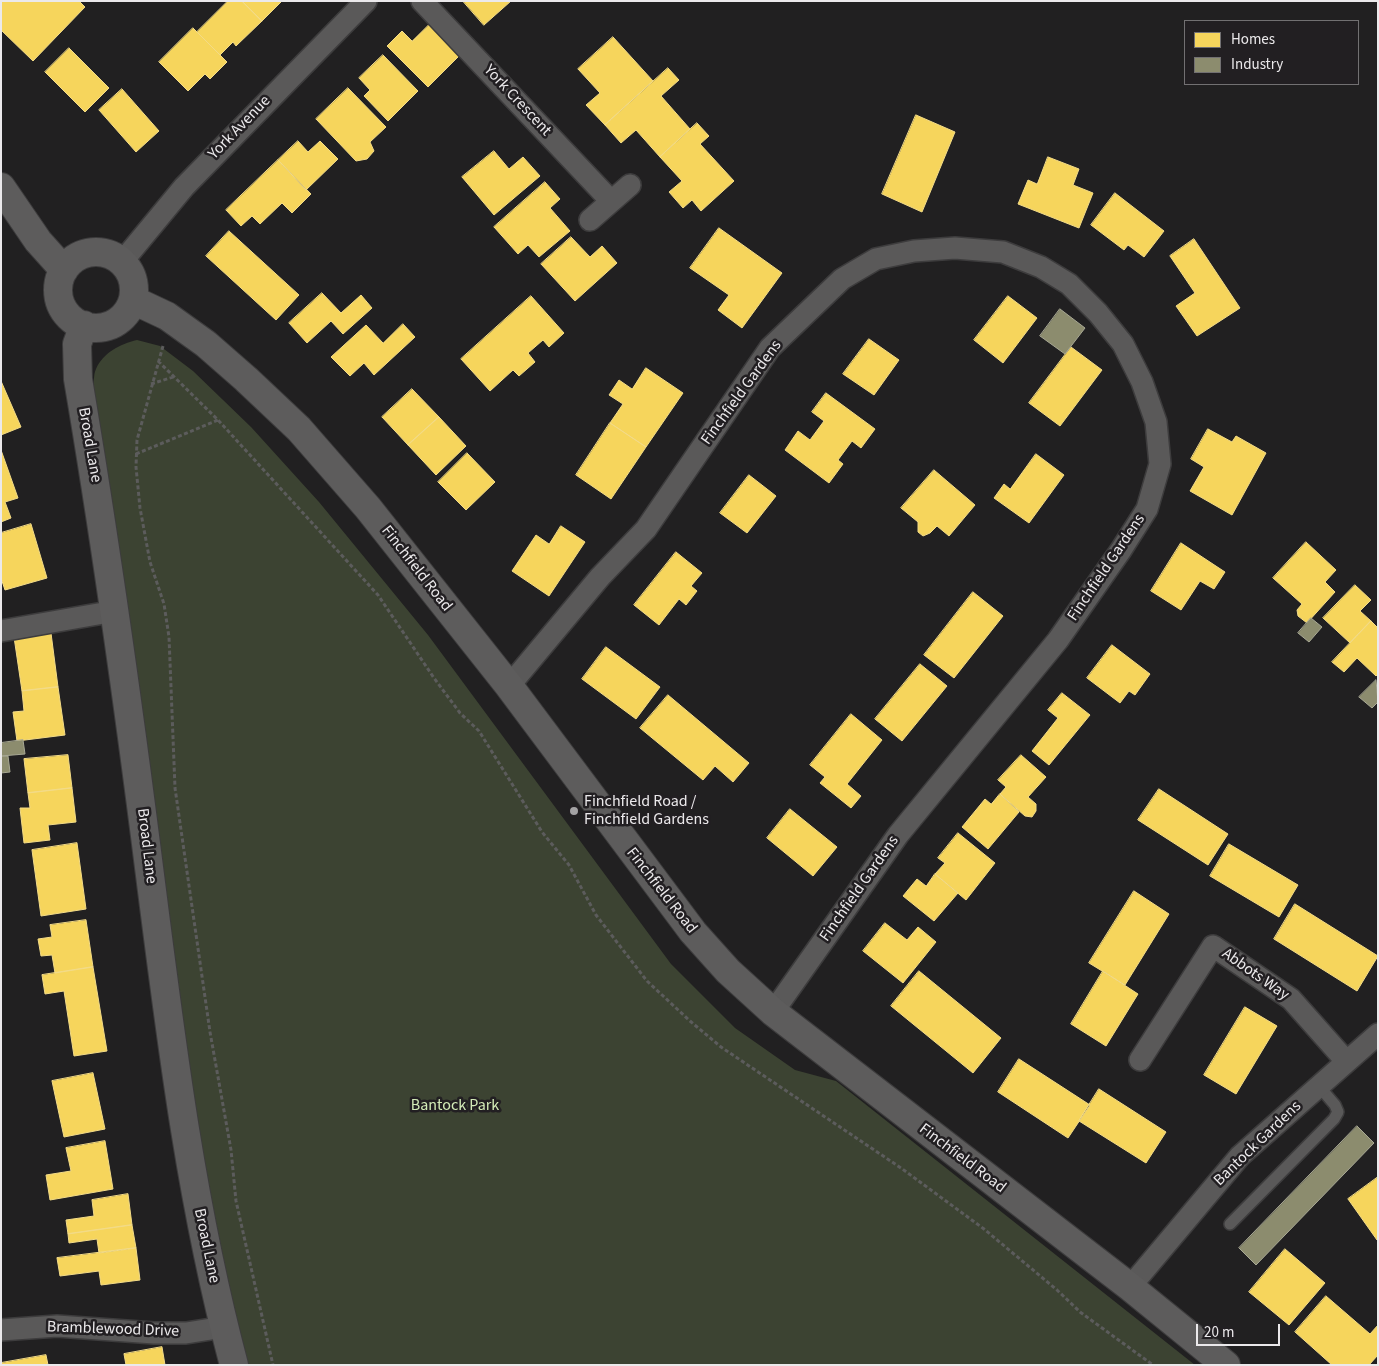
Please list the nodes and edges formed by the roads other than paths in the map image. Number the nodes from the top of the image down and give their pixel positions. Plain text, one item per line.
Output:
1 (366, 1) edge
2 (422, 1) edge
3 (630, 185) dead end
4 (1, 187) edge
5 (611, 201) junction
6 (590, 220) dead end
7 (122, 262) junction
8 (64, 270) junction
9 (132, 300) junction
10 (84, 325) junction
11 (115, 611) junction
12 (1, 631) edge
13 (509, 686) junction
14 (773, 1012) junction
15 (1378, 1034) edge
16 (1140, 1060) dead end
17 (1346, 1061) junction
18 (1318, 1085) junction
19 (1230, 1224) dead end
20 (1130, 1288) junction
21 (224, 1327) junction
22 (1, 1330) edge
23 (234, 1365) edge
24 (1226, 1365) edge

1 - 7 street, York Avenue
2 - 5 street, York Crescent
3 - 5 street
4 - 8 street
5 - 6 street
7 - 8 street
7 - 9 street
8 - 10 street
9 - 10 street
9 - 13 street, Finchfield Road
10 - 11 street, Broad Lane
11 - 12 street
11 - 21 street, Broad Lane
13 - 14 street, Finchfield Road
13 - 14 street, Finchfield Gardens
14 - 20 street, Finchfield Road
15 - 17 street, Bantock Gardens
16 - 17 street, Abbots Way
17 - 18 street, Bantock Gardens
18 - 19 lane
18 - 20 street, Bantock Gardens
20 - 24 street, Finchfield Road
21 - 22 street, Bramblewood Drive
21 - 23 street, Broad Lane

